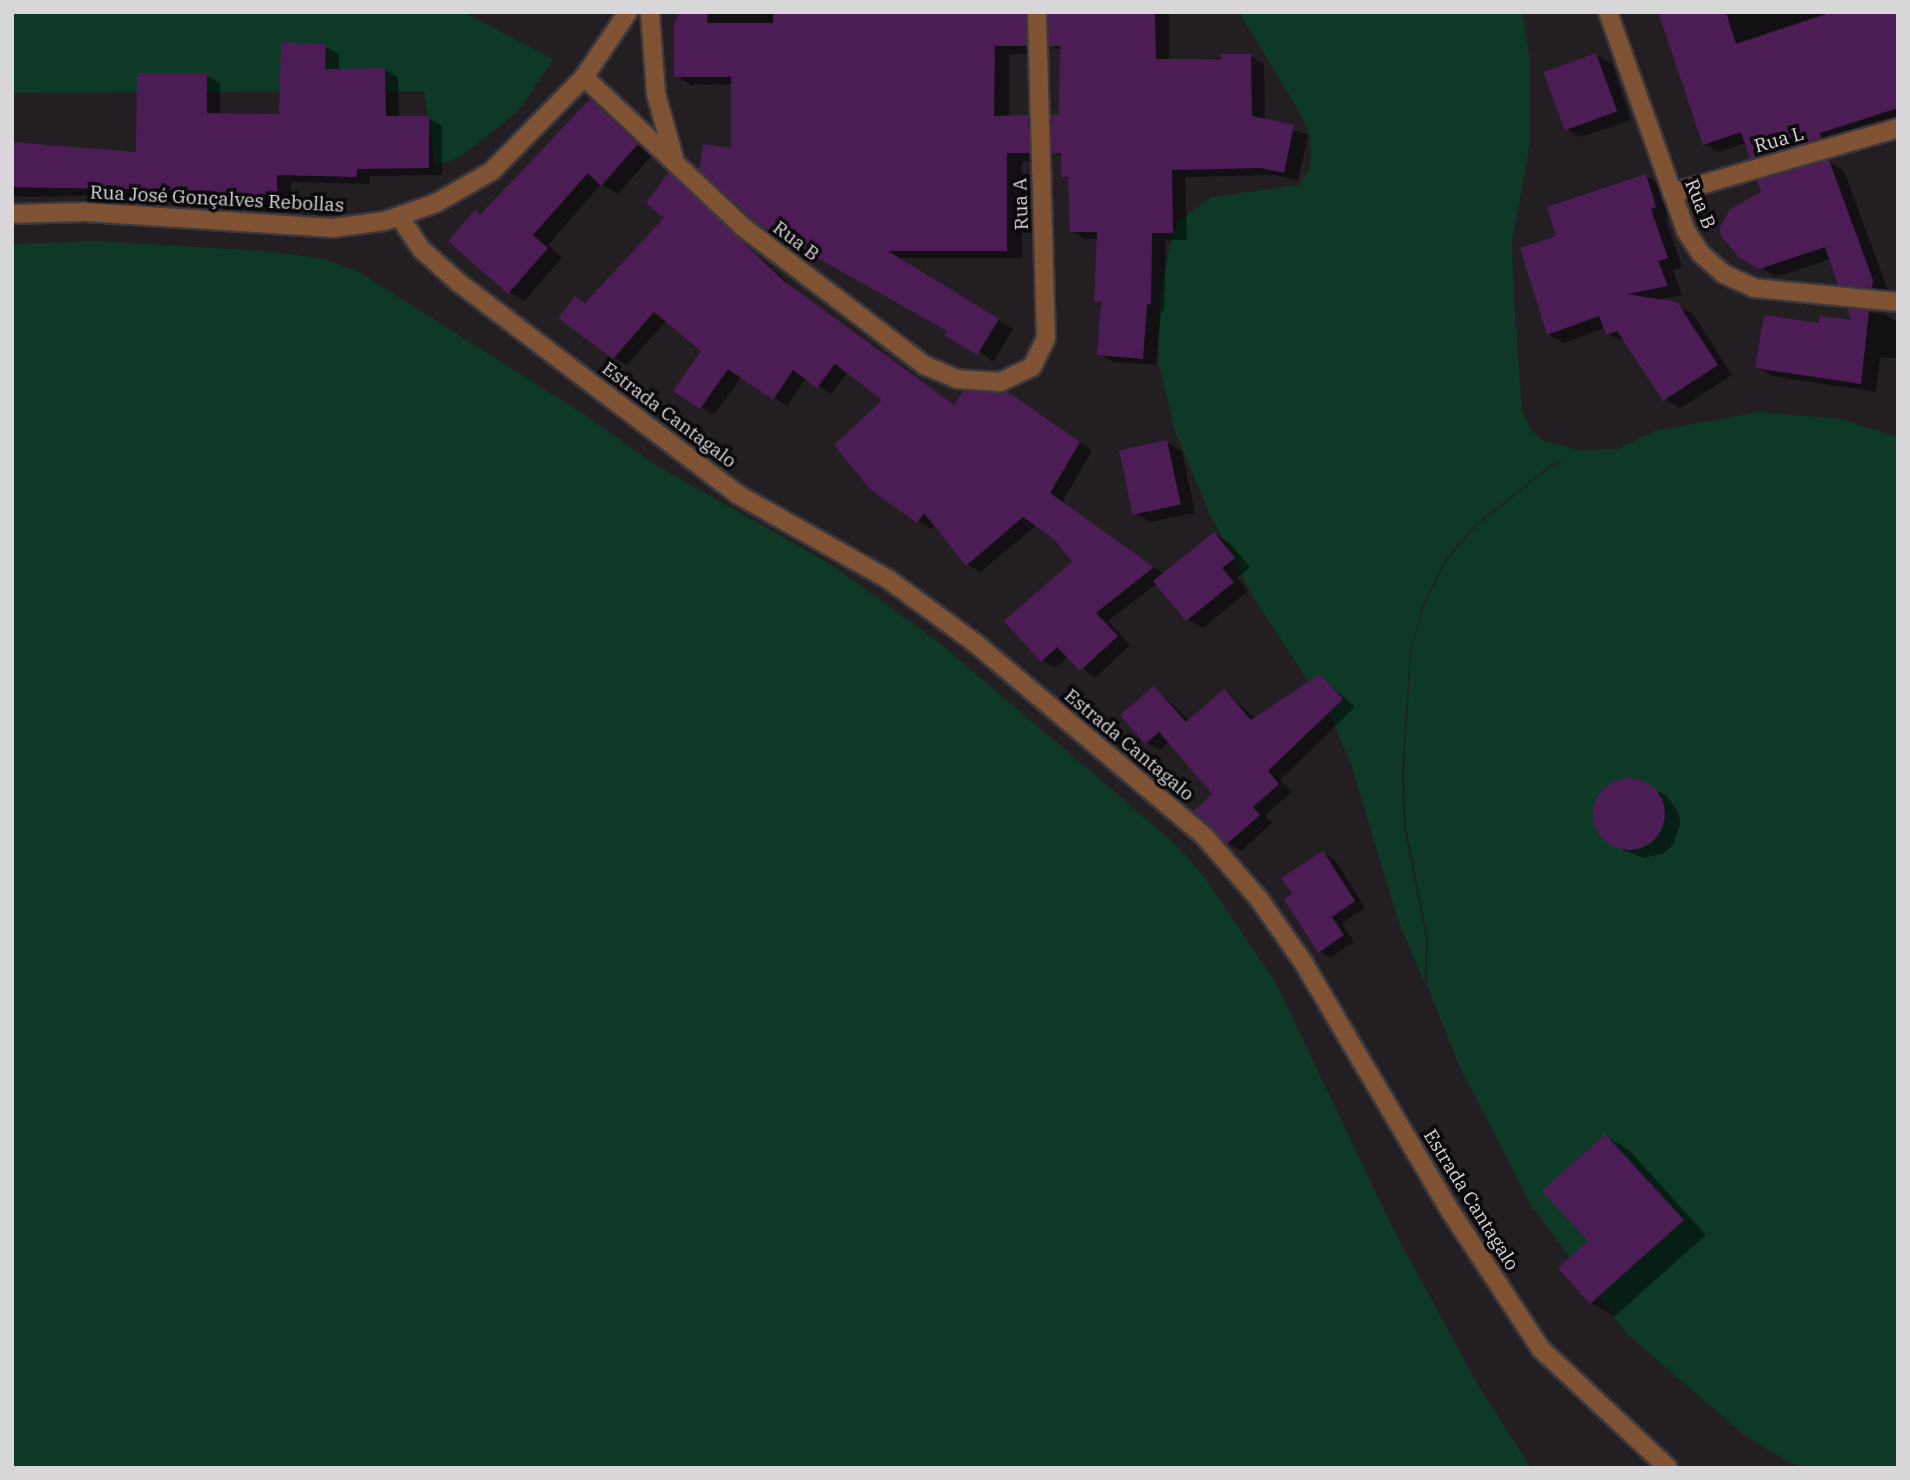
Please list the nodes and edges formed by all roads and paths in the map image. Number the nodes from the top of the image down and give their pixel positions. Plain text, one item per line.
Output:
1 (628, 12) edge
2 (650, 12) edge
3 (1037, 12) edge
4 (1608, 12) edge
5 (584, 78) junction
6 (1898, 128) edge
7 (675, 162) junction
8 (1672, 194) junction
9 (12, 214) edge
10 (399, 216) junction
11 (1898, 302) edge
12 (1012, 379) joint
13 (1668, 1468) edge

1 - 5 street, Rua José Gonçalves Rebollas
2 - 7 street
3 - 12 street, Rua A
4 - 8 street, Rua B
5 - 7 street, Rua B
5 - 10 street, Rua José Gonçalves Rebollas
6 - 8 street, Rua L
7 - 12 street, Rua B
8 - 11 street, Rua B
9 - 10 street, Rua José Gonçalves Rebollas
10 - 13 street, Estrada Cantagalo

